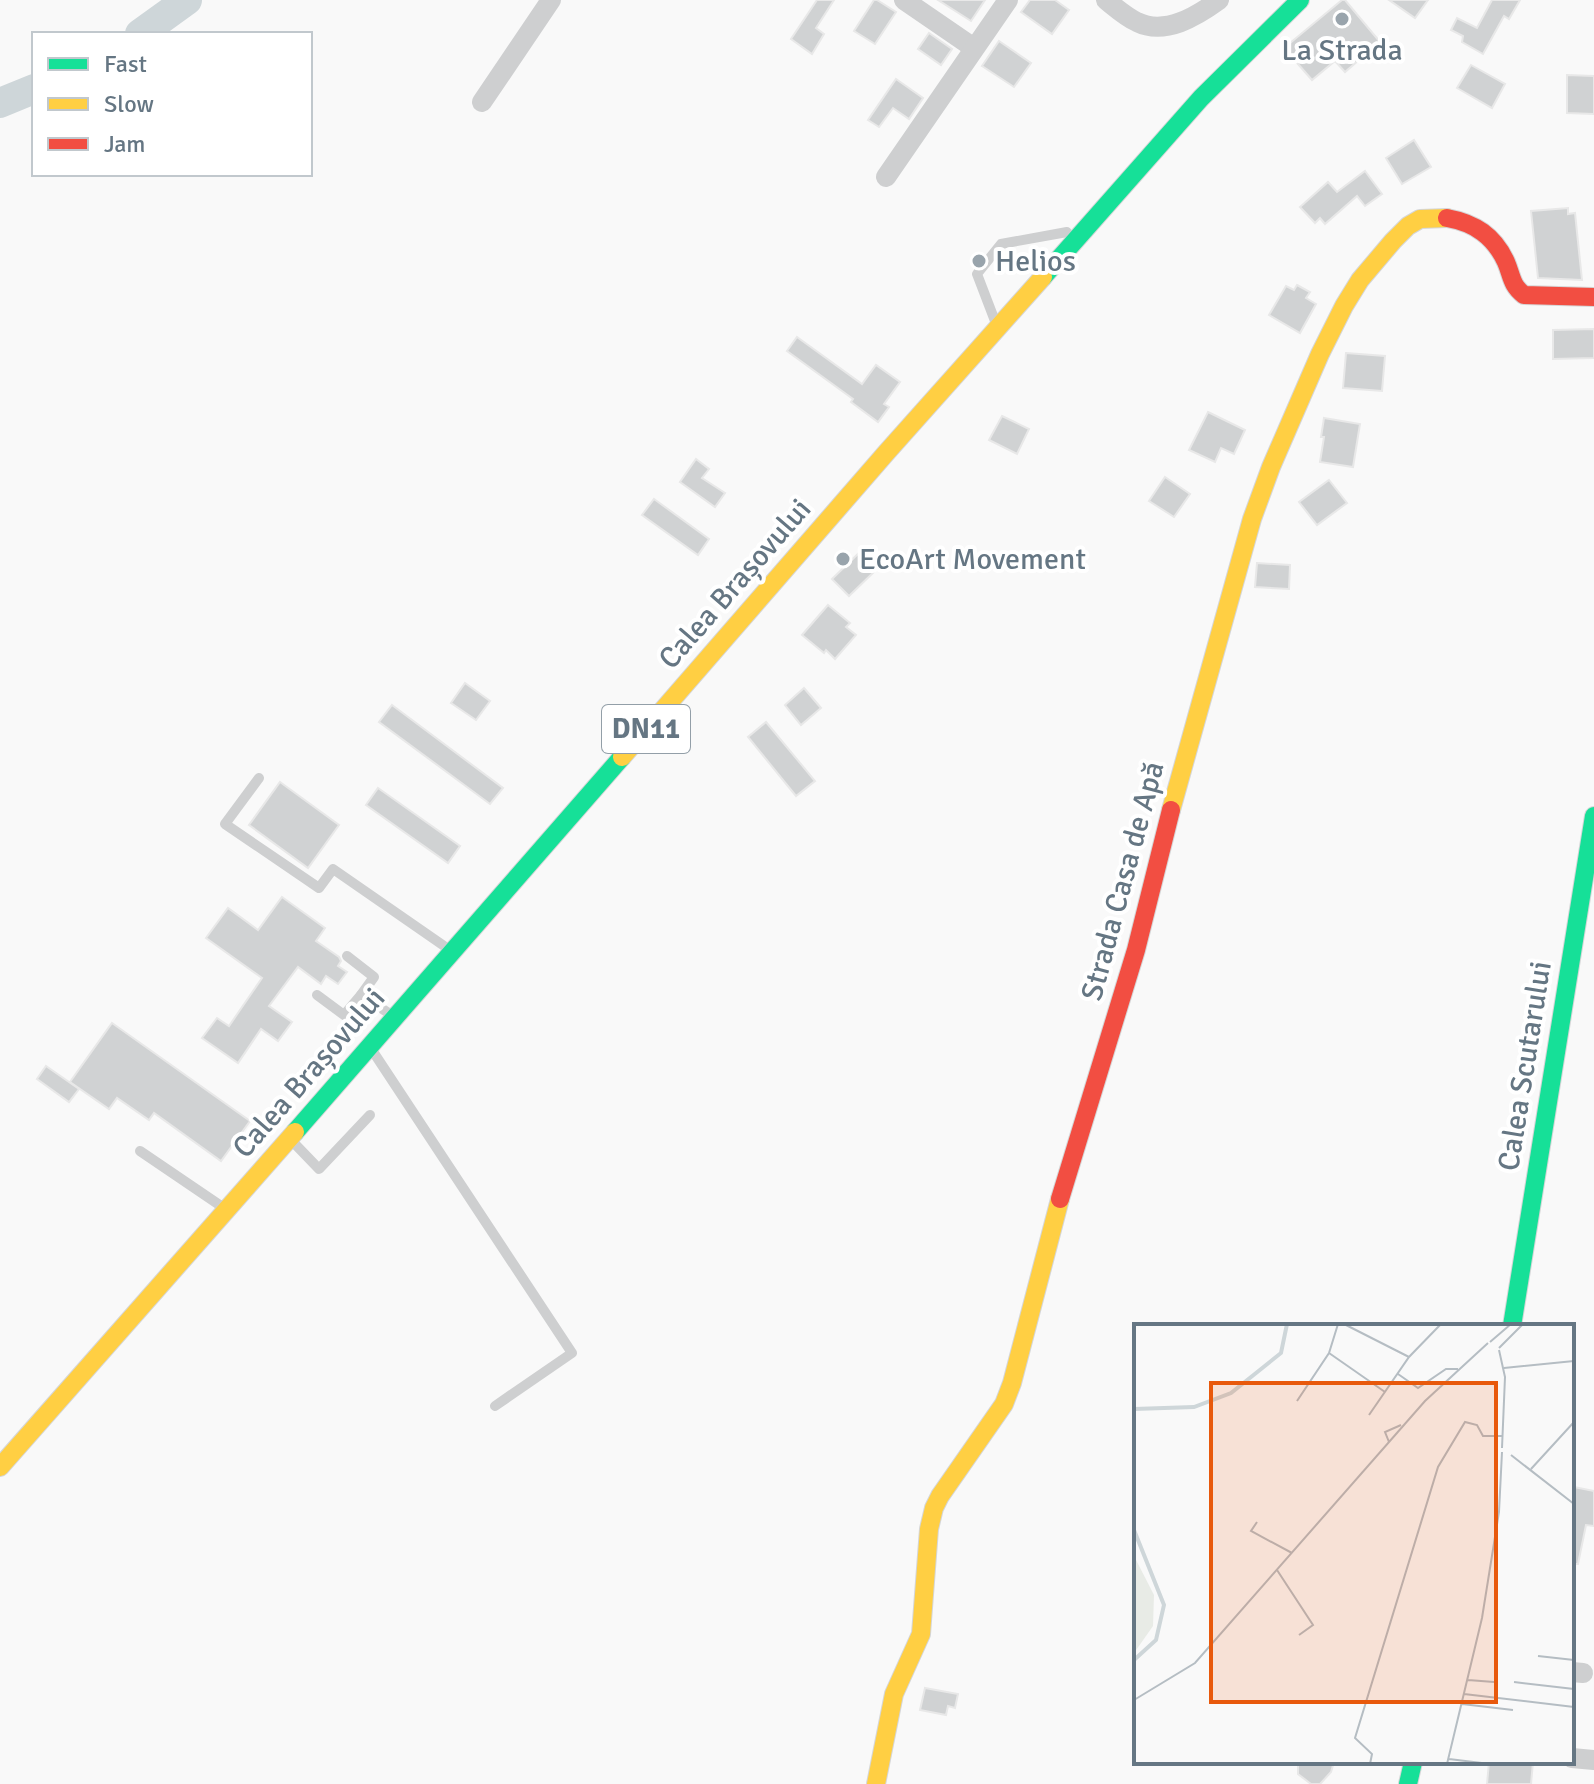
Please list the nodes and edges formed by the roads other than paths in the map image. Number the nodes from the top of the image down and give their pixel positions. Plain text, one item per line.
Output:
1 (551, 0) edge
2 (904, 0) edge
3 (1008, 0) edge
4 (1106, 0) edge
5 (1219, 0) edge
6 (1300, 0) edge
7 (974, 48) junction
8 (482, 102) dead end
9 (886, 177) dead end
10 (1085, 229) junction
11 (1594, 297) edge
12 (997, 328) junction
13 (259, 778) dead end
14 (1594, 816) edge
15 (452, 952) junction
16 (347, 956) dead end
17 (317, 995) dead end
18 (361, 995) junction
19 (395, 1017) junction
20 (370, 1047) junction
21 (370, 1115) dead end
22 (290, 1138) junction
23 (140, 1151) dead end
24 (227, 1210) junction
25 (1512, 1324) edge
26 (495, 1406) dead end
27 (0, 1467) edge
28 (1574, 1758) edge
29 (1594, 1760) edge
30 (1413, 1764) edge
31 (876, 1784) edge
32 (1408, 1784) edge

1 - 8 street
2 - 7 street
3 - 7 street
4 - 5 street
6 - 10 main road, Calea Brașovului / DN11
7 - 9 street
10 - 12 main road, Calea Brașovului / DN11
10 - 12 lane
11 - 31 main road, Strada Casa de Apă
12 - 15 main road, Calea Brașovului / DN11
13 - 15 lane
14 - 25 main road, Calea Scutarului
15 - 19 main road, Calea Brașovului / DN11
16 - 18 lane
17 - 18 lane
18 - 19 lane
19 - 20 main road, Calea Brașovului / DN11
20 - 22 main road, Calea Brașovului / DN11
20 - 26 lane
21 - 22 lane
22 - 24 main road, Calea Brașovului / DN11
23 - 24 lane
24 - 27 main road, Calea Brașovului / DN11
28 - 29 street
30 - 32 main road

